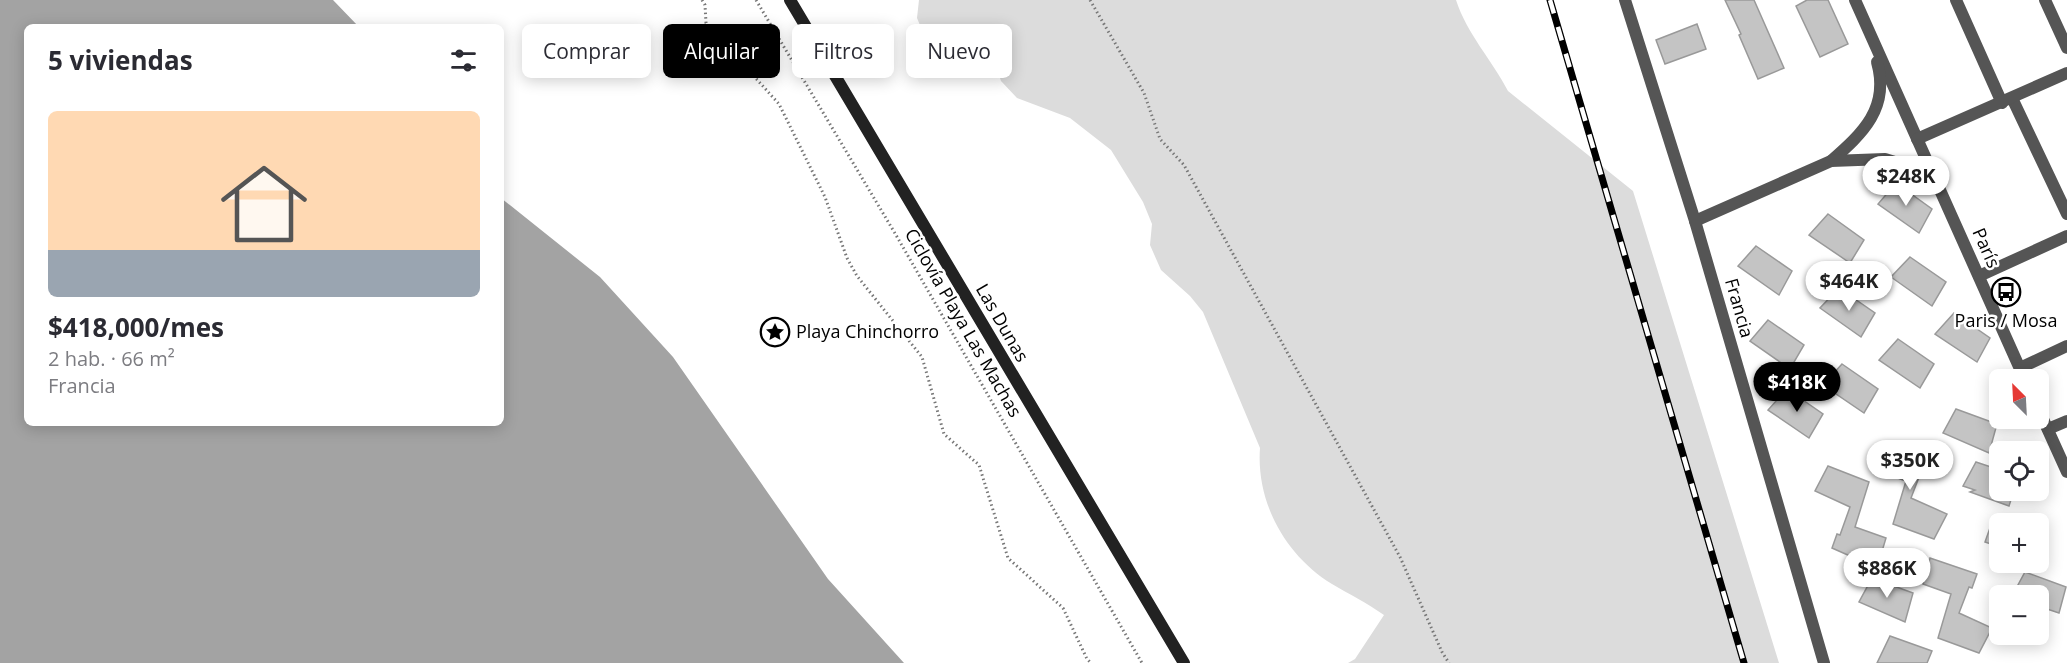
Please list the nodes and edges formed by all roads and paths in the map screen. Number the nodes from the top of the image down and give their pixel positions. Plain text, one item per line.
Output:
1 (702, 0) edge
2 (756, 0) edge
3 (790, 0) edge
4 (1090, 0) edge
5 (1625, 0) edge
6 (1855, 0) edge
7 (1956, 0) edge
8 (2045, 0) edge
9 (1869, 32) junction
10 (2067, 48) edge
11 (2067, 73) edge
12 (2007, 100) junction
13 (1917, 139) junction
14 (1831, 161) junction
15 (1950, 212) junction
16 (2067, 214) edge
17 (1695, 221) junction
18 (2067, 236) edge
19 (1979, 276) junction
20 (2067, 346) edge
21 (2021, 369) edge
22 (2031, 369) edge
23 (2067, 421) edge
24 (2048, 429) edge
25 (2049, 429) edge
26 (2067, 472) edge
27 (1091, 663) edge
28 (1142, 663) edge
29 (1184, 663) edge
30 (1449, 663) edge
31 (1824, 663) edge

1 - 27 path
2 - 28 path, Ciclovía Playa Las Machas
3 - 29 main road, Las Dunas
4 - 30 path
5 - 17 street, Francia
6 - 9 street, París
7 - 12 street
8 - 10 street
9 - 13 street, París
9 - 14 street
11 - 12 street
12 - 13 street
12 - 16 street
13 - 15 street, París
14 - 15 street
14 - 17 street
15 - 19 street, París
17 - 31 street, Francia
18 - 19 street
19 - 21 street, París
20 - 22 street
23 - 25 street
24 - 26 street

